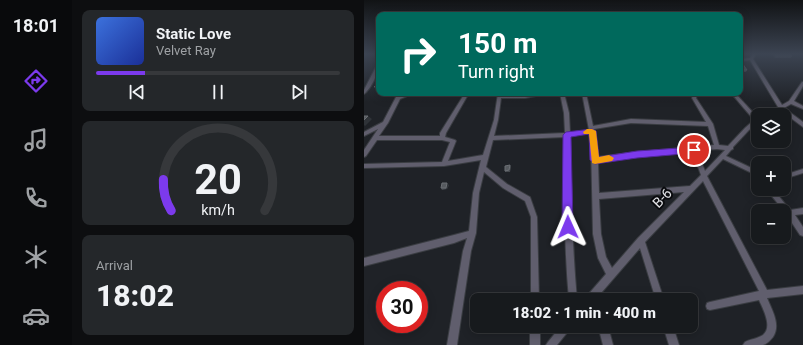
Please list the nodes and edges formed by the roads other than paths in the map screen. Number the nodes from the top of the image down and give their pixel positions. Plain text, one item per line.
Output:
1 (758, 70) edge
2 (376, 71) edge
3 (803, 84) edge
4 (364, 93) edge
5 (404, 96) edge
6 (465, 96) edge
7 (500, 96) edge
8 (512, 96) edge
9 (530, 96) edge
10 (563, 96) edge
11 (585, 96) edge
12 (695, 96) edge
13 (736, 96) edge
14 (791, 102) junction
15 (781, 108) edge
16 (783, 108) edge
17 (803, 108) edge
18 (751, 113) edge
19 (791, 116) edge
20 (385, 123) junction
21 (710, 124) junction
22 (803, 125) edge
23 (751, 126) edge
24 (592, 130) junction
25 (364, 134) edge
26 (566, 135) junction
27 (375, 138) junction
28 (442, 138) junction
29 (490, 138) junction
30 (717, 147) junction
31 (731, 148) junction
32 (694, 150) junction
33 (364, 155) edge
34 (485, 157) junction
35 (723, 157) junction
36 (595, 160) junction
37 (444, 164) junction
38 (364, 166) edge
39 (482, 167) junction
40 (803, 171) edge
41 (751, 172) edge
42 (791, 175) edge
43 (704, 176) junction
44 (690, 190) junction
45 (597, 196) junction
46 (775, 196) edge
47 (782, 204) edge
48 (803, 212) edge
49 (791, 213) edge
50 (791, 216) edge
51 (472, 233) junction
52 (803, 233) edge
53 (641, 241) junction
54 (364, 262) edge
55 (611, 275) junction
56 (803, 290) edge
57 (535, 293) edge
58 (572, 293) edge
59 (599, 293) edge
60 (658, 293) edge
61 (763, 294) junction
62 (710, 306) dead end
63 (535, 333) edge
64 (561, 333) edge
65 (605, 333) edge
66 (670, 333) edge
67 (452, 345) edge
68 (535, 345) edge
69 (551, 345) edge
70 (608, 345) edge
71 (674, 345) edge
72 (748, 345) edge

1 - 15 street
2 - 4 street
3 - 14 street
5 - 20 street
6 - 28 street
7 - 29 street
8 - 9 street
10 - 26 street
11 - 24 street
12 - 21 street
13 - 18 street
14 - 16 street
14 - 17 street
19 - 22 street
20 - 25 street
20 - 27 street
21 - 24 street
21 - 30 street
23 - 31 street, B-6
24 - 26 street
24 - 36 street
26 - 29 street
26 - 58 street
27 - 28 street
27 - 33 street
28 - 37 street
29 - 34 street
30 - 31 street
30 - 32 street
31 - 35 street, B-6
32 - 36 street
32 - 43 street
34 - 37 street
34 - 39 street
35 - 41 street
35 - 43 street, B-6
36 - 45 street
37 - 38 street
39 - 51 street
39 - 57 street
40 - 42 street
43 - 44 street, B-6
43 - 61 street
44 - 45 street
44 - 53 street, B-6
45 - 55 street
46 - 47 street
48 - 49 street
50 - 52 street
51 - 54 street
51 - 67 street
53 - 55 street, B-6
53 - 60 street
55 - 59 street, B-6
56 - 61 street
61 - 62 street
61 - 72 street
63 - 68 street
64 - 69 street
65 - 70 street
66 - 71 street

